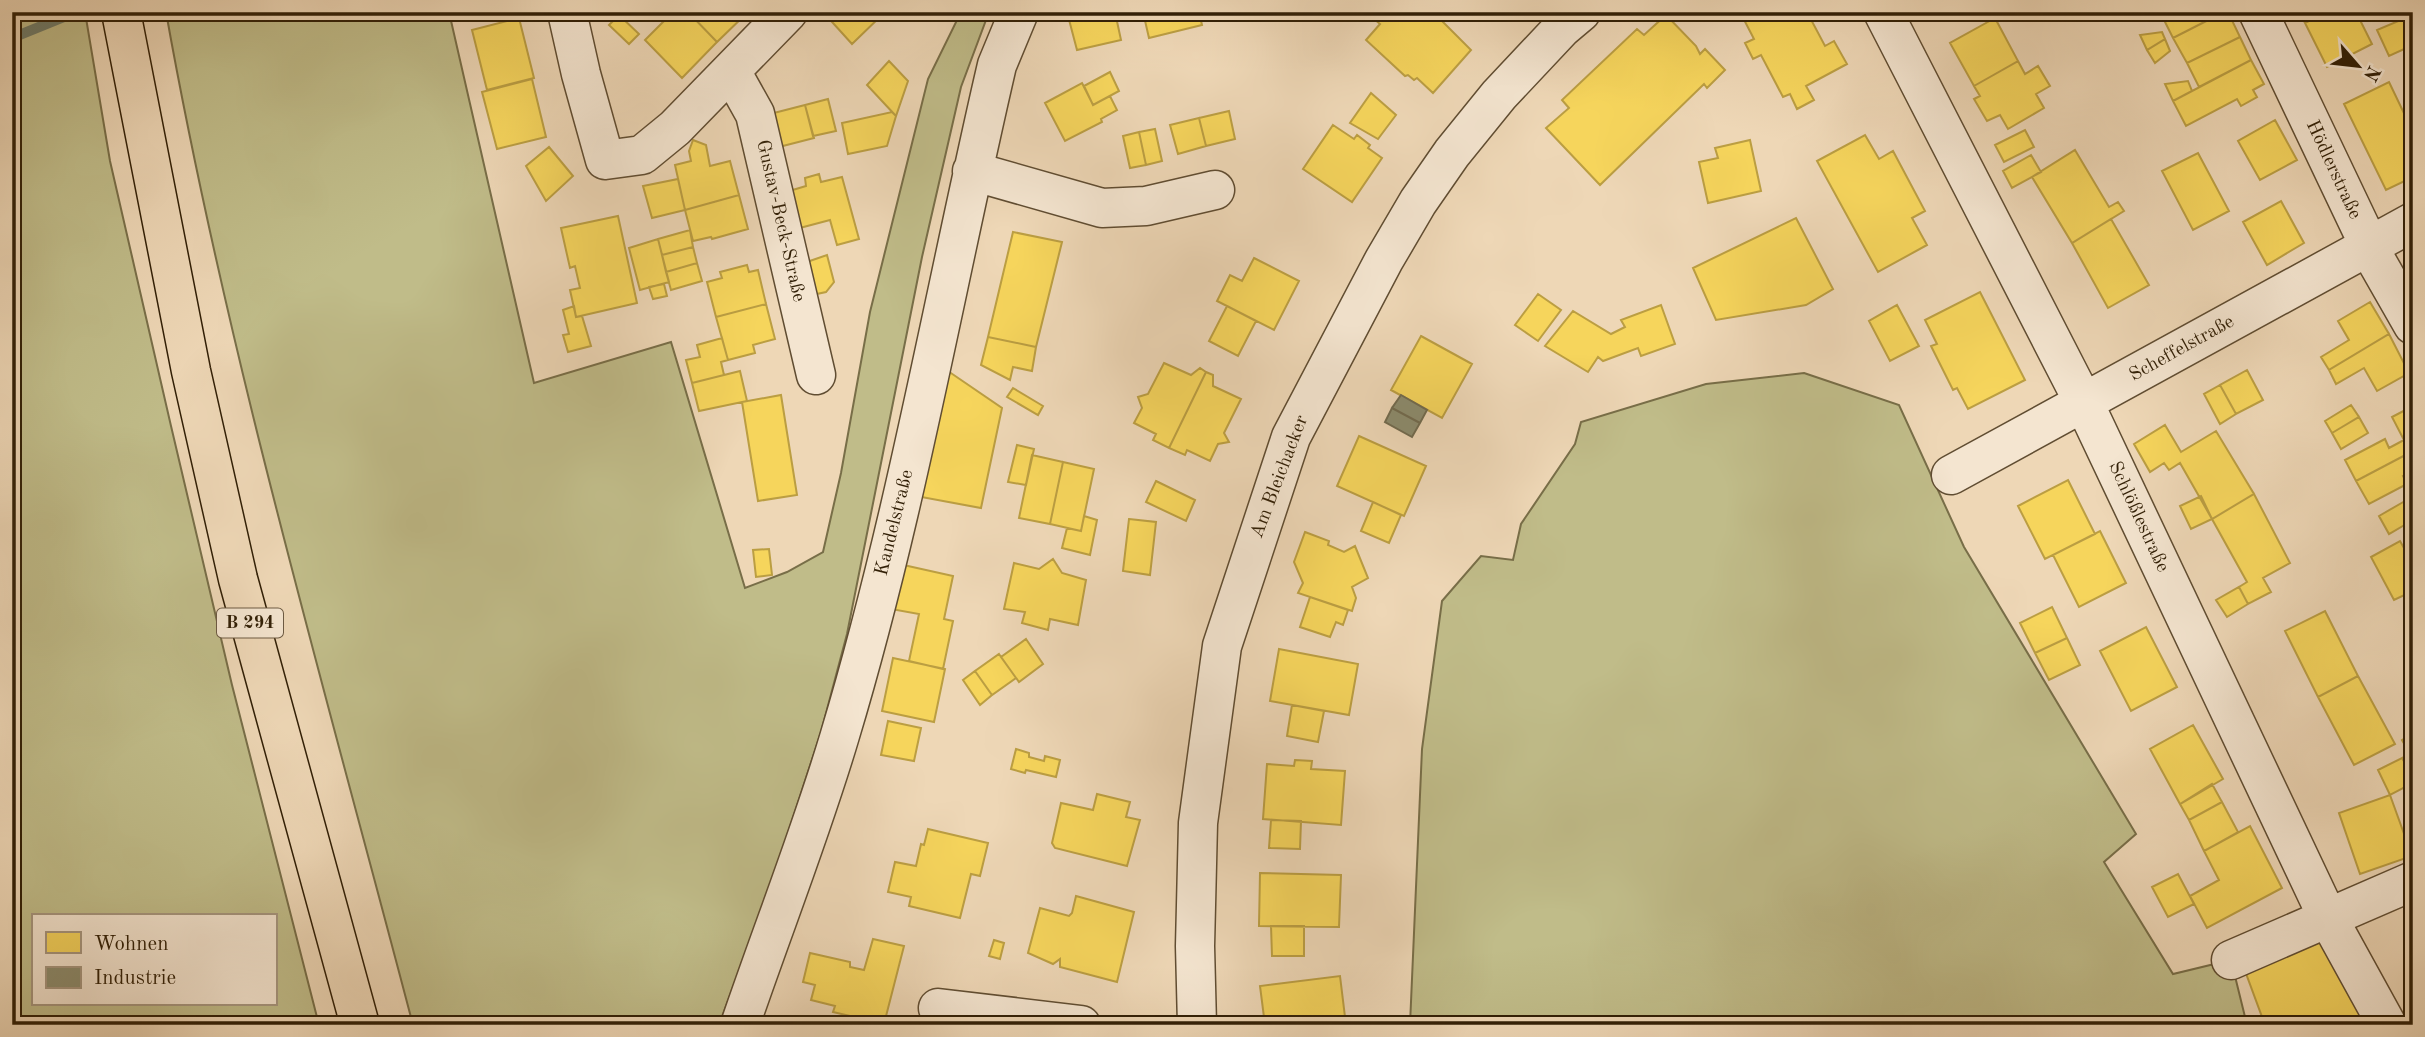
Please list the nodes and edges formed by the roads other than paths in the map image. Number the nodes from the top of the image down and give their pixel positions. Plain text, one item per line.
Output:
1 (121, 12) edge
2 (567, 12) edge
3 (788, 12) edge
4 (1019, 12) edge
5 (1581, 12) edge
6 (1882, 12) edge
7 (2258, 12) edge
8 (731, 71) junction
9 (972, 171) junction
10 (1215, 190) dead end
11 (2413, 222) edge
12 (2369, 246) junction
13 (2413, 325) edge
14 (816, 375) dead end
15 (2084, 403) junction
16 (1951, 475) dead end
17 (2413, 881) edge
18 (2327, 916) junction
19 (2231, 960) dead end
20 (938, 1008) dead end
21 (360, 1025) edge
22 (740, 1025) edge
23 (1081, 1025) edge
24 (1197, 1025) edge
25 (2387, 1025) edge

1 - 21 highway, B 294
2 - 8 street
3 - 8 street
4 - 9 street, Kandelstraße
5 - 24 street, Am Bleichacker
6 - 15 street, Schlößlestraße
7 - 12 street, Hödlerstraße
8 - 14 street, Gustav-Beck-Straße
9 - 10 street
9 - 22 street, Kandelstraße
11 - 12 street, Scheffelstraße
12 - 13 street, Hödlerstraße
12 - 15 street, Scheffelstraße
15 - 16 street, Scheffelstraße
15 - 18 street, Schlößlestraße
17 - 18 street
18 - 19 street
18 - 25 street, Schlößlestraße
20 - 23 street

